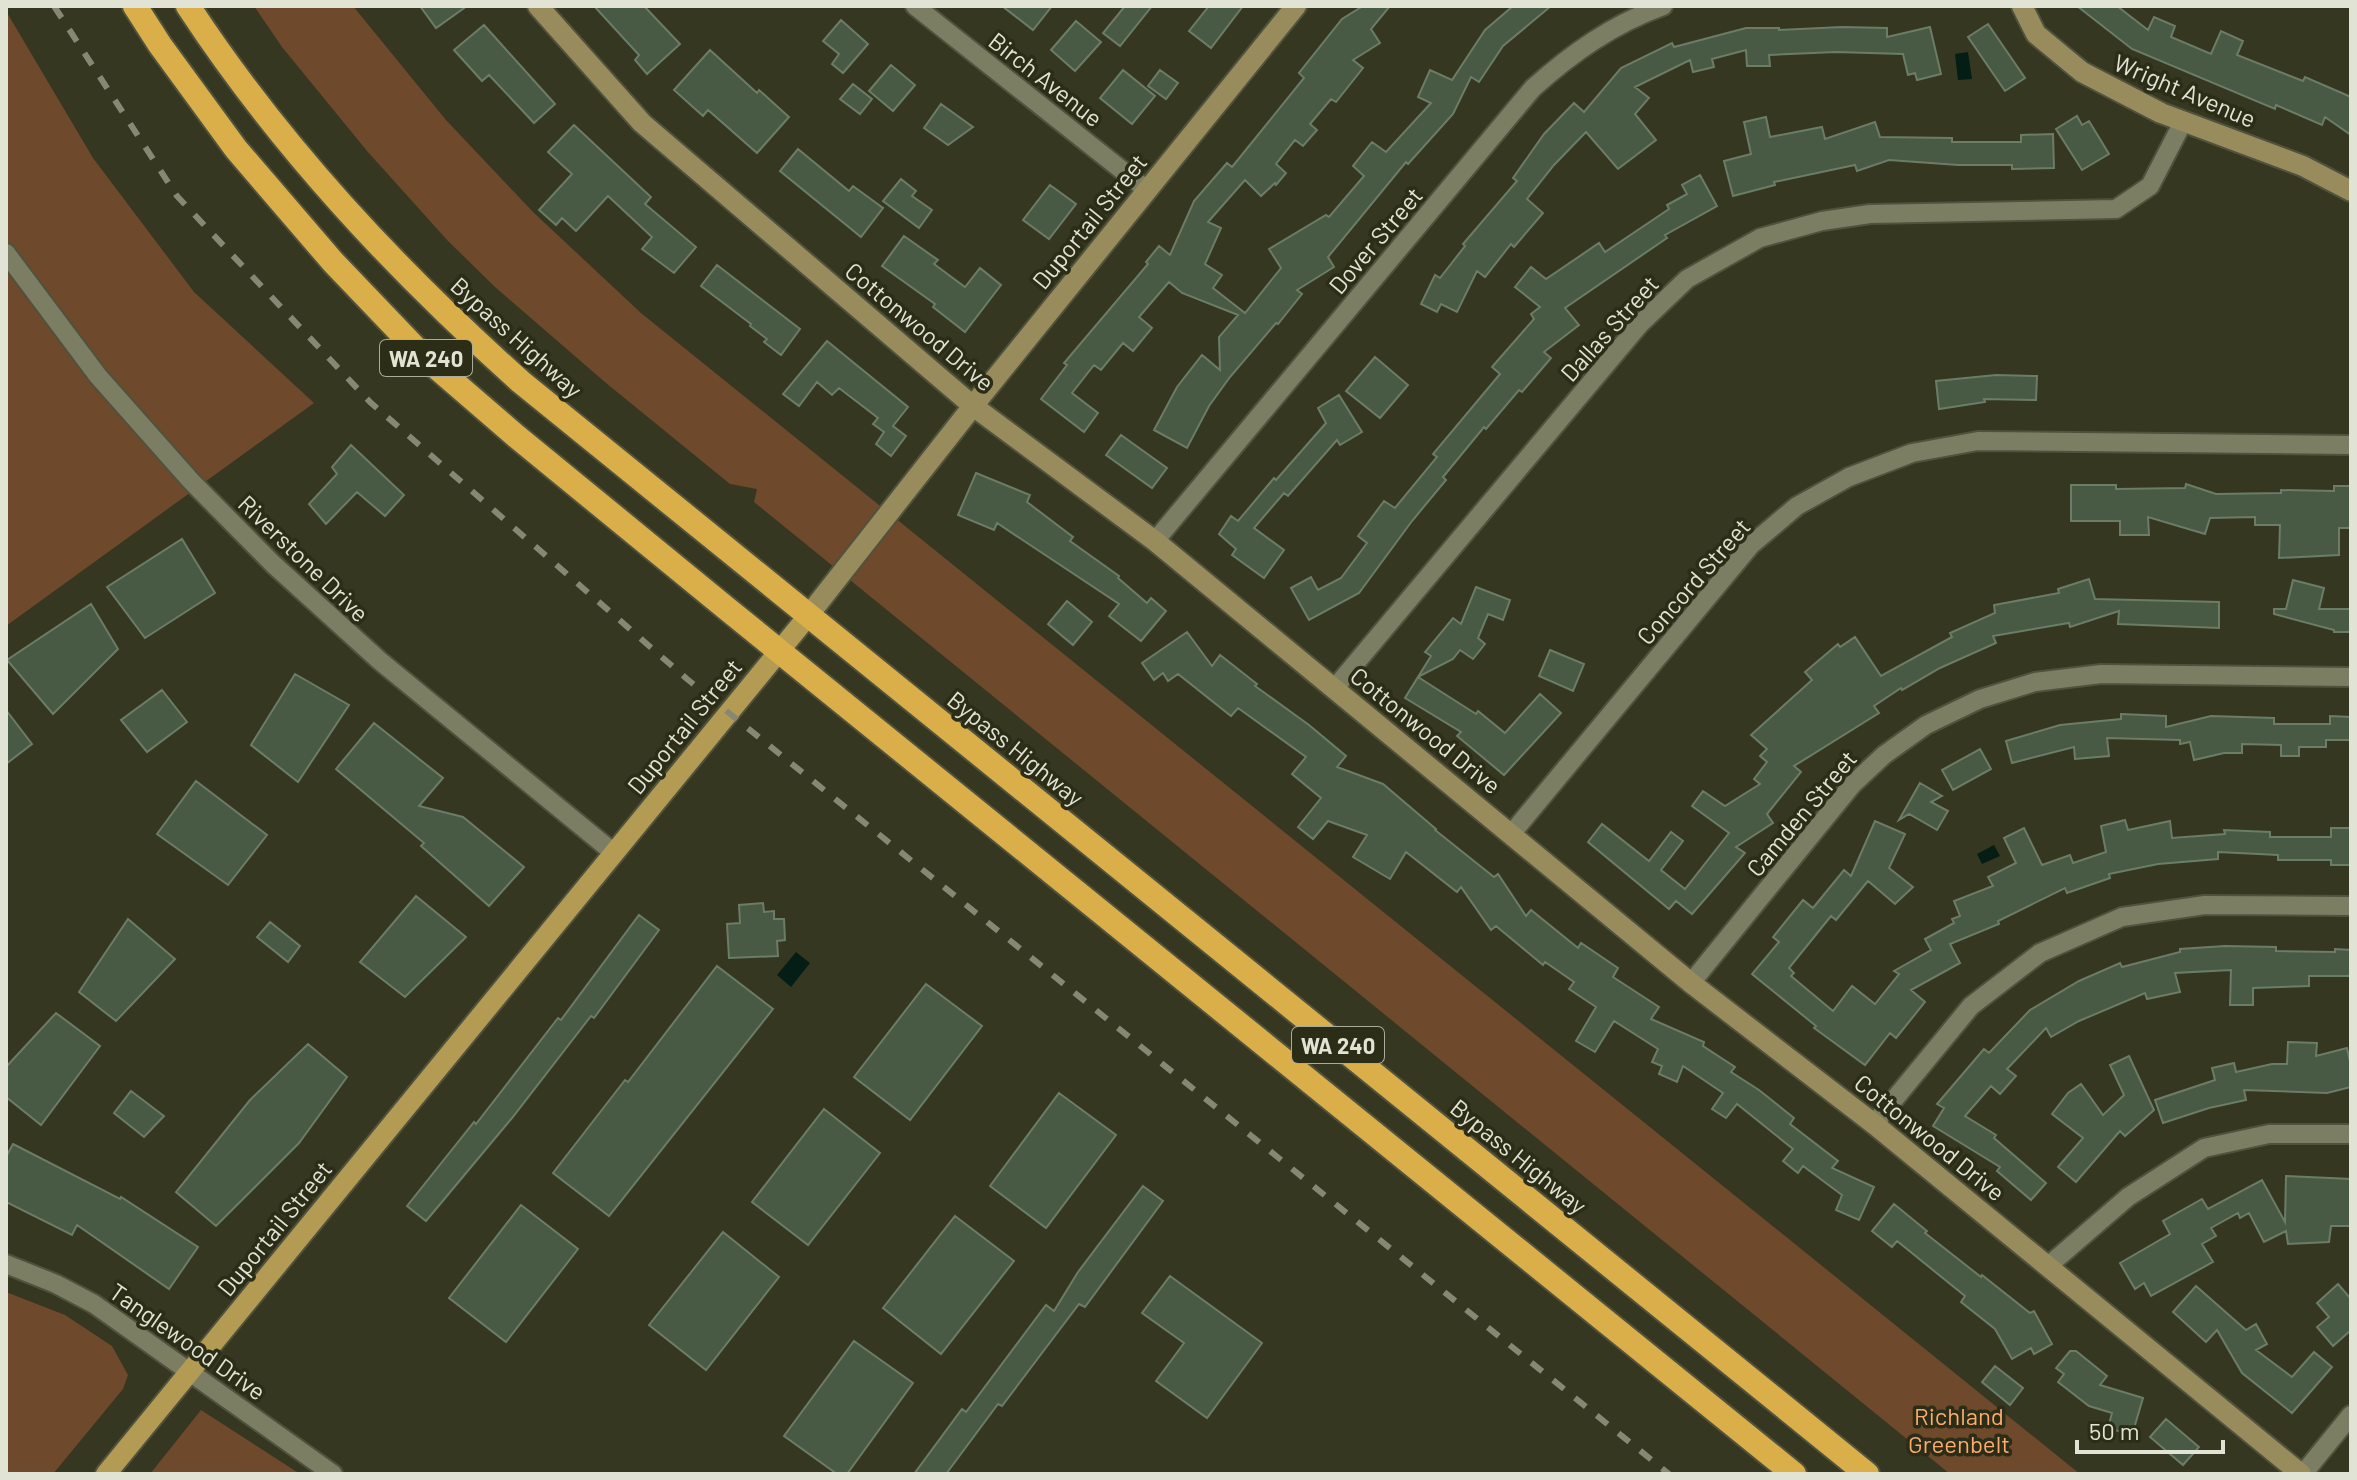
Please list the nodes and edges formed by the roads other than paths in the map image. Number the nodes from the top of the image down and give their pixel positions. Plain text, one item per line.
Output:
1 (135, 6) edge
2 (188, 6) edge
3 (538, 6) edge
4 (915, 6) edge
5 (1296, 6) edge
6 (1663, 6) edge
7 (2022, 6) edge
8 (2183, 122) junction
9 (1147, 190) junction
10 (2351, 191) edge
11 (6, 253) edge
12 (973, 406) junction
13 (2351, 445) edge
14 (1155, 541) junction
15 (808, 616) junction
16 (778, 651) junction
17 (2351, 677) edge
18 (1334, 689) junction
19 (1512, 833) junction
20 (614, 853) junction
21 (2351, 906) edge
22 (1691, 983) junction
23 (1874, 1124) junction
24 (2351, 1134) edge
25 (6, 1264) edge
26 (2048, 1266) junction
27 (190, 1370) junction
28 (2351, 1415) edge
29 (106, 1474) edge
30 (333, 1474) edge
31 (1794, 1474) edge
32 (1867, 1474) edge
33 (2302, 1474) edge

1 - 16 highway, WA 240
2 - 15 highway, Bypass Highway / WA 240
3 - 12 street, Cottonwood Drive
4 - 9 street, Birch Avenue
5 - 9 street, Duportail Street
6 - 14 street, Dover Street
7 - 8 street, Wright Avenue
8 - 10 street, Wright Avenue
8 - 18 street, Dallas Street
9 - 12 street, Duportail Street
11 - 20 street, Riverstone Drive
12 - 14 street, Cottonwood Drive
12 - 15 street, Duportail Street
13 - 19 street, Concord Street
14 - 18 street, Cottonwood Drive
15 - 16 main road, Duportail Street
15 - 32 highway, Bypass Highway / WA 240
16 - 20 main road, Duportail Street
16 - 31 highway, WA 240
17 - 22 street, Camden Street
18 - 19 street, Cottonwood Drive
19 - 22 street, Cottonwood Drive
20 - 27 main road, Duportail Street
21 - 23 street
22 - 23 street, Cottonwood Drive
23 - 26 street, Cottonwood Drive
24 - 26 street
25 - 27 street, Tanglewood Drive
26 - 33 street, Cottonwood Drive
27 - 29 main road, Duportail Street
27 - 30 street, Tanglewood Drive
28 - 33 street

